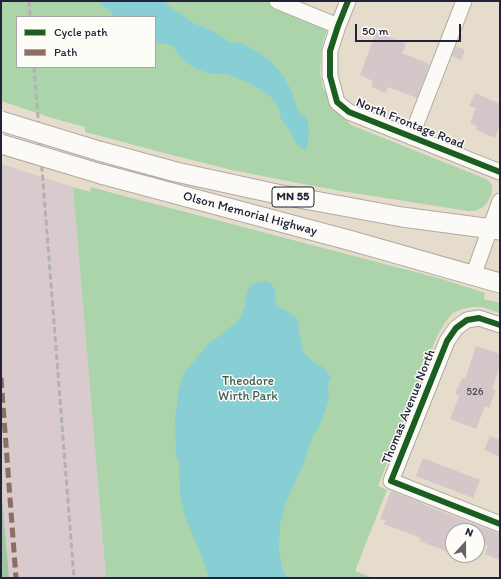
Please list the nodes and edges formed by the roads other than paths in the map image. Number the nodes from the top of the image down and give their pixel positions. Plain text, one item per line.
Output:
1 (277, 1) edge
2 (348, 1) edge
3 (464, 1) edge
4 (338, 26) junction
5 (1, 121) edge
6 (411, 137) junction
7 (1, 144) edge
8 (500, 172) edge
9 (500, 201) edge
10 (495, 230) edge
11 (473, 276) junction
12 (500, 283) edge
13 (500, 325) edge
14 (500, 524) edge

1 - 4 street
2 - 4 street, North Frontage Road
3 - 6 street
4 - 6 street, North Frontage Road
5 - 10 main road, Olson Memorial Highway / MN 55, bridge
6 - 8 street, North Frontage Road
7 - 11 main road, Olson Memorial Highway / MN 55, bridge
9 - 10 street
10 - 11 street
11 - 12 main road, Olson Memorial Highway / MN 55
13 - 14 street, Thomas Avenue North

